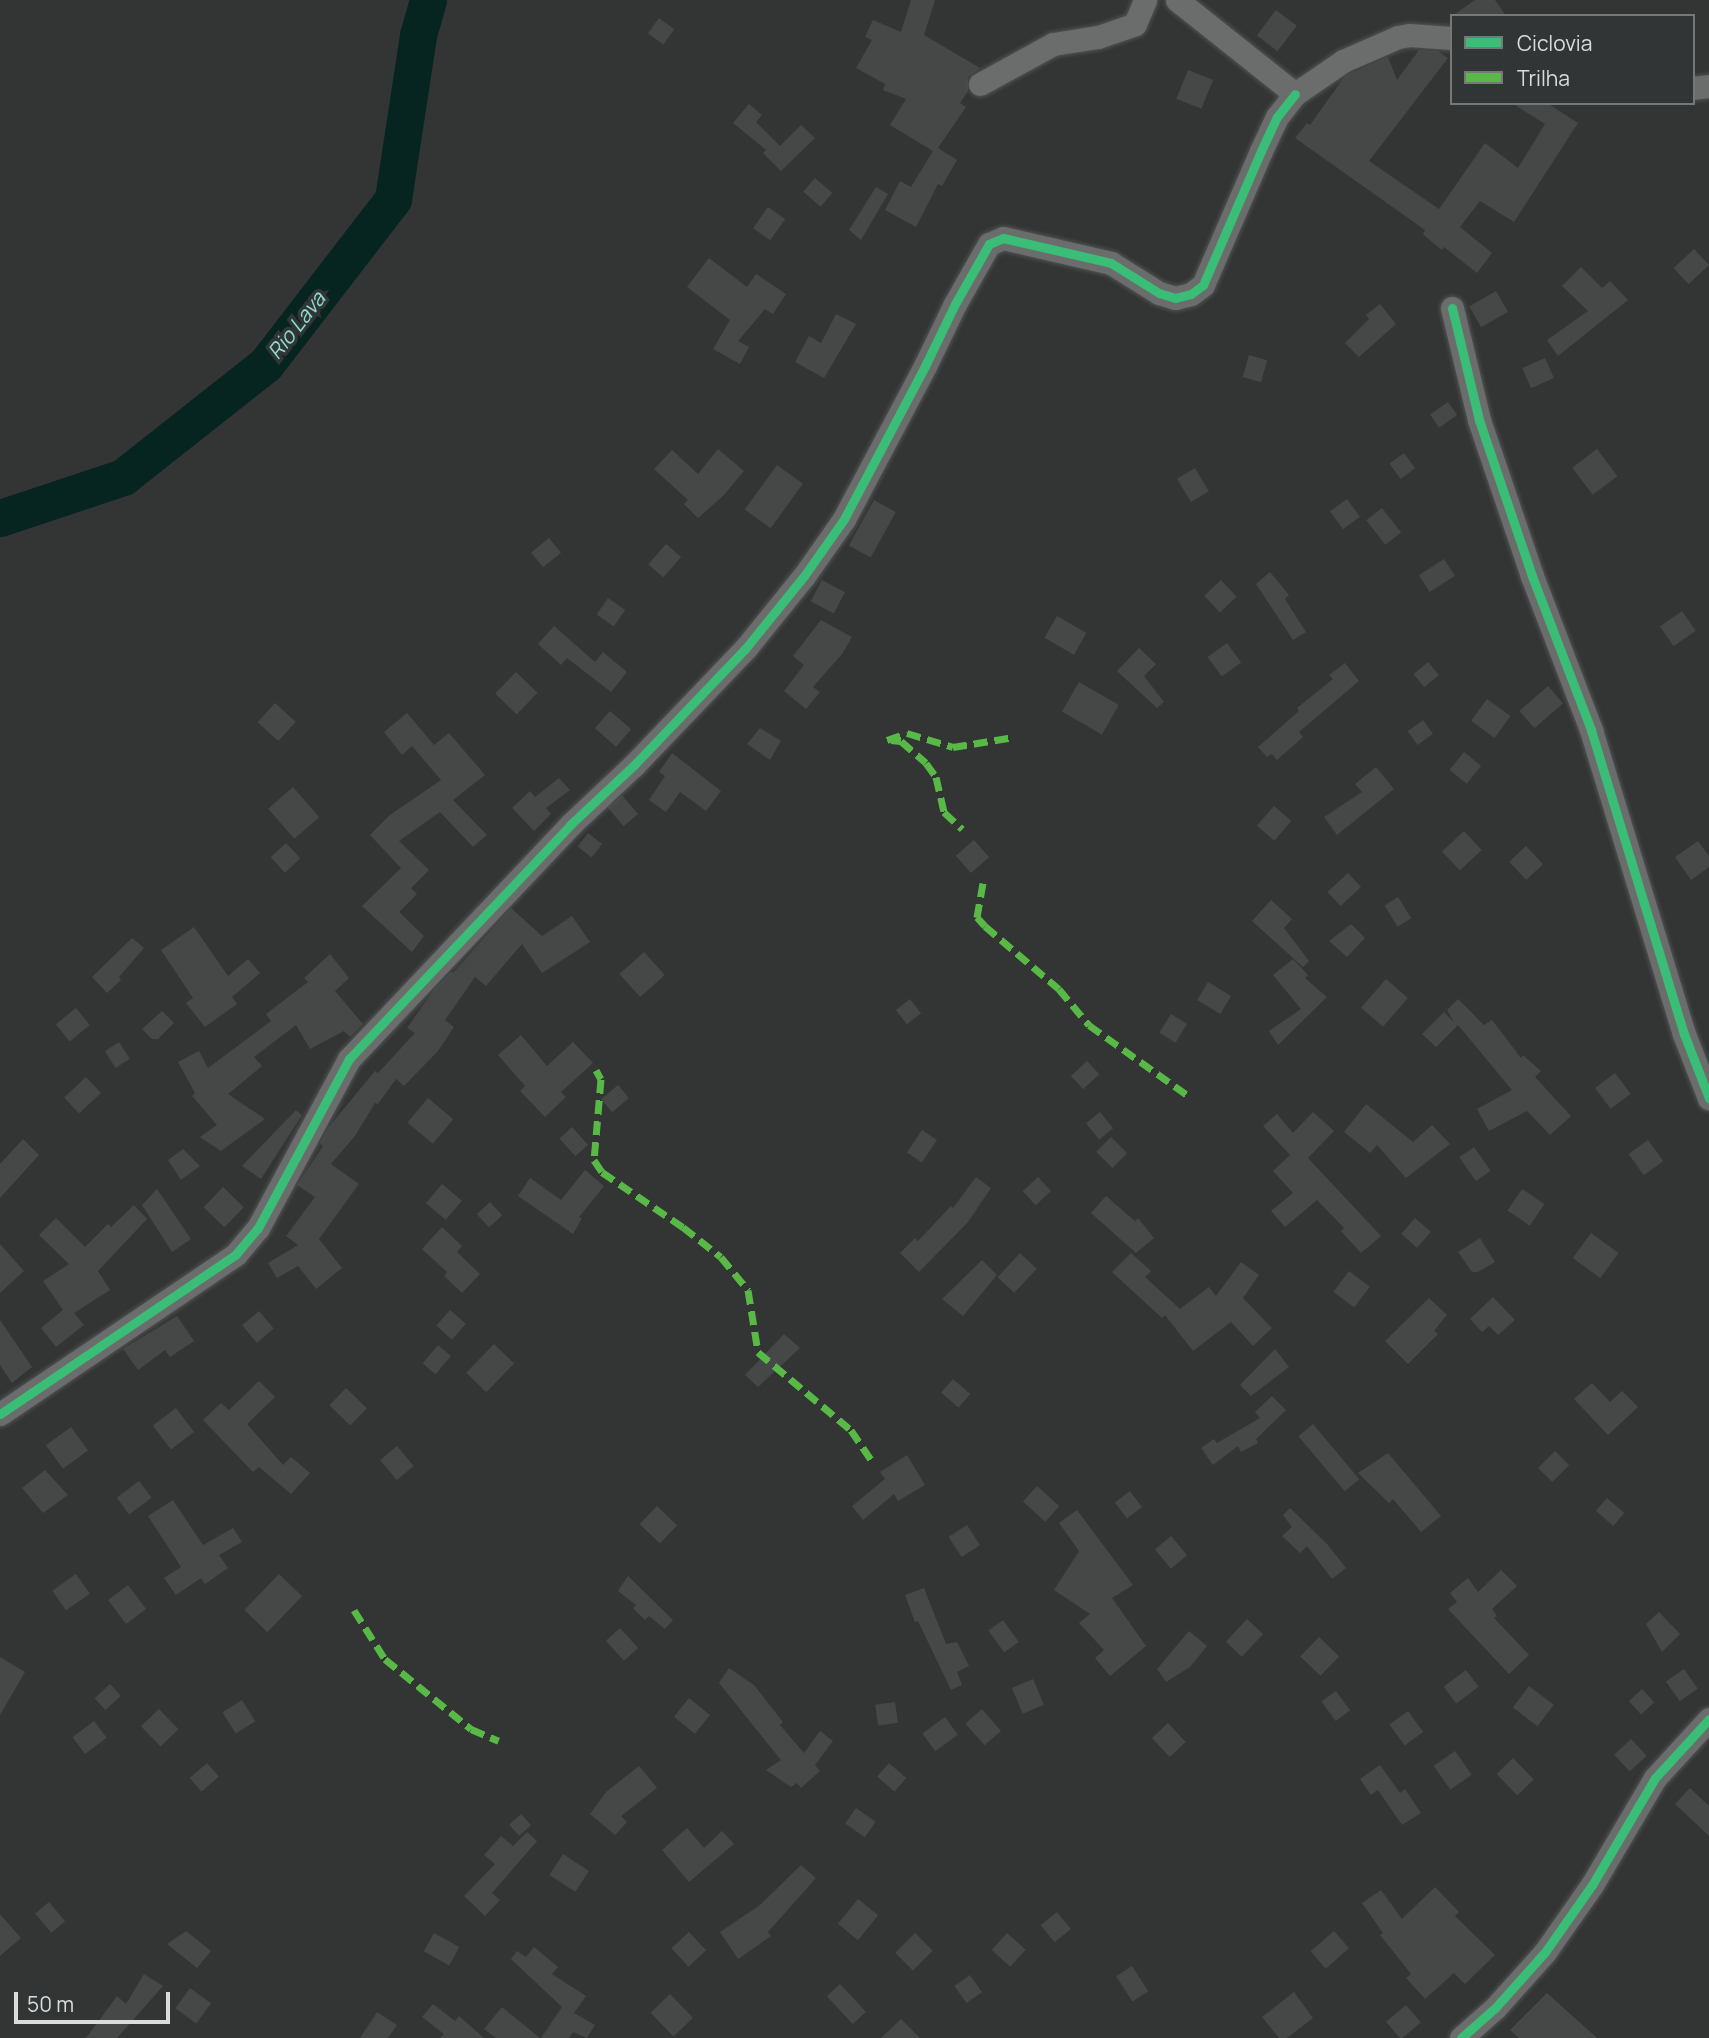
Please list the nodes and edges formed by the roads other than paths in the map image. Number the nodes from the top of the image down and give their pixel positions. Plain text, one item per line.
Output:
1 (1145, 0) edge
2 (1177, 0) edge
3 (1450, 38) edge
4 (980, 84) dead end
5 (1295, 94) junction
6 (1452, 308) dead end
7 (1709, 1098) edge
8 (0, 1414) edge
9 (1709, 1719) edge
10 (1461, 2038) edge

1 - 4 street
2 - 5 street
3 - 5 street
5 - 8 street
6 - 7 street
9 - 10 street

